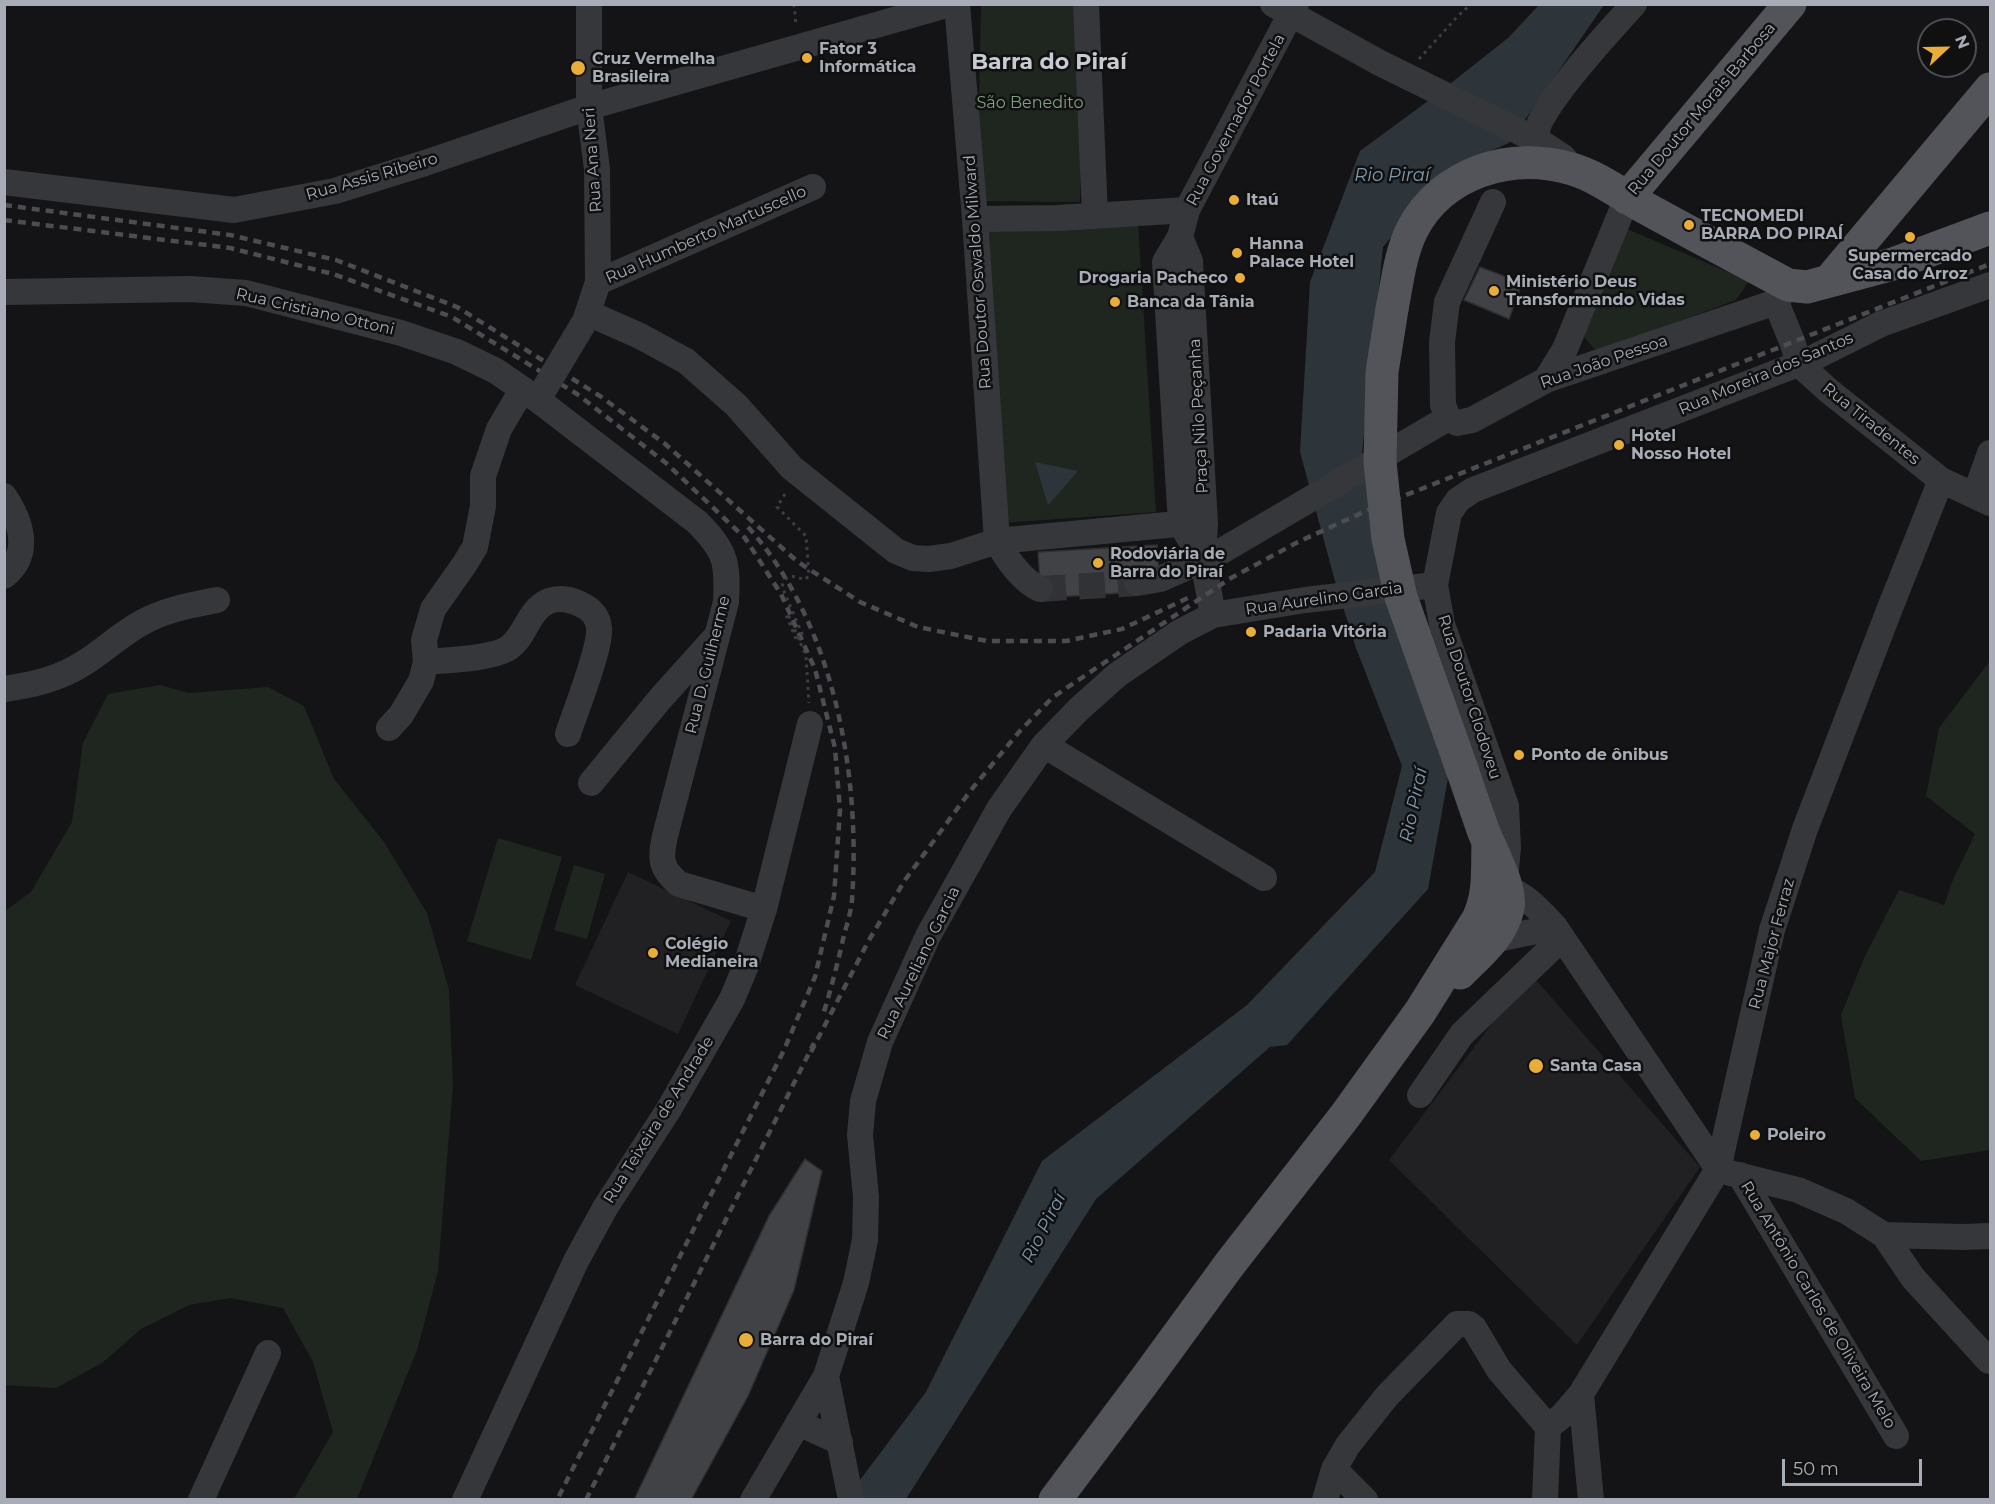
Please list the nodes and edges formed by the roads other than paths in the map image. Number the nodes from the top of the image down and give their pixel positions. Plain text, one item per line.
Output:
1 (589, 4) edge
2 (950, 4) edge
3 (957, 4) edge
4 (1086, 4) edge
5 (1634, 4) edge
6 (1790, 4) edge
7 (1287, 8) edge
8 (869, 16) edge
9 (1990, 89) edge
10 (589, 107) junction
11 (1546, 153) junction
12 (4, 182) edge
13 (813, 188) dead end
14 (1627, 198) junction
15 (1493, 202) dead end
16 (1187, 210) junction
17 (1095, 216) junction
18 (975, 219) junction
19 (1990, 228) edge
20 (1180, 237) junction
21 (1829, 281) junction
22 (598, 282) junction
23 (1990, 285) edge
24 (7, 294) edge
25 (1782, 294) junction
26 (586, 317) junction
27 (1565, 349) junction
28 (1799, 364) junction
29 (1585, 365) junction
30 (1546, 380) junction
31 (534, 394) junction
32 (1448, 418) junction
33 (1990, 453) edge
34 (1941, 480) junction
35 (4, 496) edge
36 (1983, 499) edge
37 (1204, 507) junction
38 (1449, 513) joint
39 (1180, 524) junction
40 (997, 541) junction
41 (1203, 561) junction
42 (4, 576) edge
43 (1137, 583) tunnel mouth
44 (1435, 585) junction
45 (1040, 589) dead end
46 (217, 600) dead end
47 (1213, 615) junction
48 (716, 638) junction
49 (426, 662) junction
50 (4, 689) edge
51 (810, 724) road end
52 (389, 728) dead end
53 (568, 734) dead end
54 (1044, 745) junction
55 (591, 783) dead end
56 (1263, 878) dead end
57 (1500, 887) junction
58 (764, 909) junction
59 (1558, 932) junction
60 (1483, 934) junction
61 (1420, 1095) dead end
62 (1729, 1172) junction
63 (1884, 1235) junction
64 (1990, 1236) edge
65 (268, 1353) dead end
66 (1989, 1360) dead end
67 (826, 1376) junction
68 (1581, 1394) junction
69 (798, 1423) junction
70 (1548, 1427) junction
71 (1896, 1436) dead end
72 (841, 1445) junction
73 (1334, 1469) junction
74 (201, 1500) edge
75 (465, 1500) edge
76 (753, 1500) edge
77 (851, 1500) edge
78 (1055, 1500) edge
79 (1325, 1500) edge
80 (1365, 1500) edge
81 (1545, 1500) edge
82 (1591, 1500) edge

1 - 10 street, Rua Ana Neri
2 - 8 street, Rua Assis Ribeiro
3 - 18 street, Rua Doutor Oswaldo Milward
4 - 17 street
5 - 11 street
6 - 14 main road, Rua Doutor Morais Barbosa
7 - 11 street
7 - 16 street, Rua Governador Portela
8 - 10 street, Rua Assis Ribeiro
9 - 21 main road
10 - 12 street, Rua Assis Ribeiro
10 - 22 street, Rua Ana Neri
11 - 14 main road
11 - 57 main road, bridge
13 - 22 street, Rua Humberto Martuscello
14 - 25 main road
14 - 27 street, Rua Doutor Morais Barbosa
15 - 32 street
16 - 17 street
16 - 20 street, Rua Governador Portela
17 - 18 street
18 - 40 street, Rua Doutor Oswaldo Milward
19 - 21 main road
20 - 37 street, Praça Nilo Peçanha
20 - 39 street, Rua Governador Portela
21 - 25 main road
22 - 26 street, Rua Ana Neri
23 - 28 street, Rua Moreira dos Santos
24 - 31 street, Rua Cristiano Ottoni
25 - 28 street, Rua Tiradentes
25 - 29 street, Rua João Pessoa
26 - 31 street, Rua Ana Neri, bridge
26 - 40 street
27 - 29 street
27 - 30 street, Rua Doutor Morais Barbosa
28 - 34 street, Rua Tiradentes
28 - 38 street, Rua Moreira dos Santos
29 - 30 street, Rua João Pessoa
30 - 32 street, Rua João Pessoa
31 - 48 street, Rua D. Guilherme
31 - 49 street, Rua Ana Neri
32 - 41 street
33 - 36 street
34 - 36 street, Rua Tiradentes
34 - 62 street, Rua Major Ferraz
35 - 42 street
37 - 39 street
37 - 41 street, Praça Nilo Peçanha
38 - 44 street, Rua Doutor Clodoveu
39 - 40 street
39 - 41 street, Praça Nilo Peçanha
40 - 45 street
41 - 43 street
41 - 47 street, Praça Nilo Peçanha
44 - 47 street, Rua Aurelino Garcia
44 - 57 street, Rua Doutor Clodoveu
46 - 50 street
47 - 54 street, Rua Aureliano Garcia
48 - 55 street
48 - 58 street, Rua D. Guilherme
49 - 52 street, Rua Ana Neri
49 - 53 street
51 - 58 street, Rua Teixeira de Andrade
54 - 56 street
54 - 67 street, Rua Aureliano Garcia
57 - 59 street, Rua Antônio Carlos de Oliveira Melo
57 - 60 main road
58 - 75 street, Rua Teixeira de Andrade
59 - 60 street
59 - 61 street
59 - 62 street, Rua Antônio Carlos de Oliveira Melo
60 - 78 main road
62 - 63 street
62 - 68 street, Rua Major Ferraz
62 - 71 street, Rua Antônio Carlos de Oliveira Melo
63 - 64 street
63 - 66 street
65 - 74 street
67 - 69 street, Rua Aureliano Garcia
67 - 72 street
68 - 70 street, Rua Major Ferraz
68 - 82 street
69 - 72 street
69 - 76 street, Rua Aureliano Garcia
70 - 73 street
70 - 81 street
72 - 77 street
73 - 79 street
73 - 80 street

